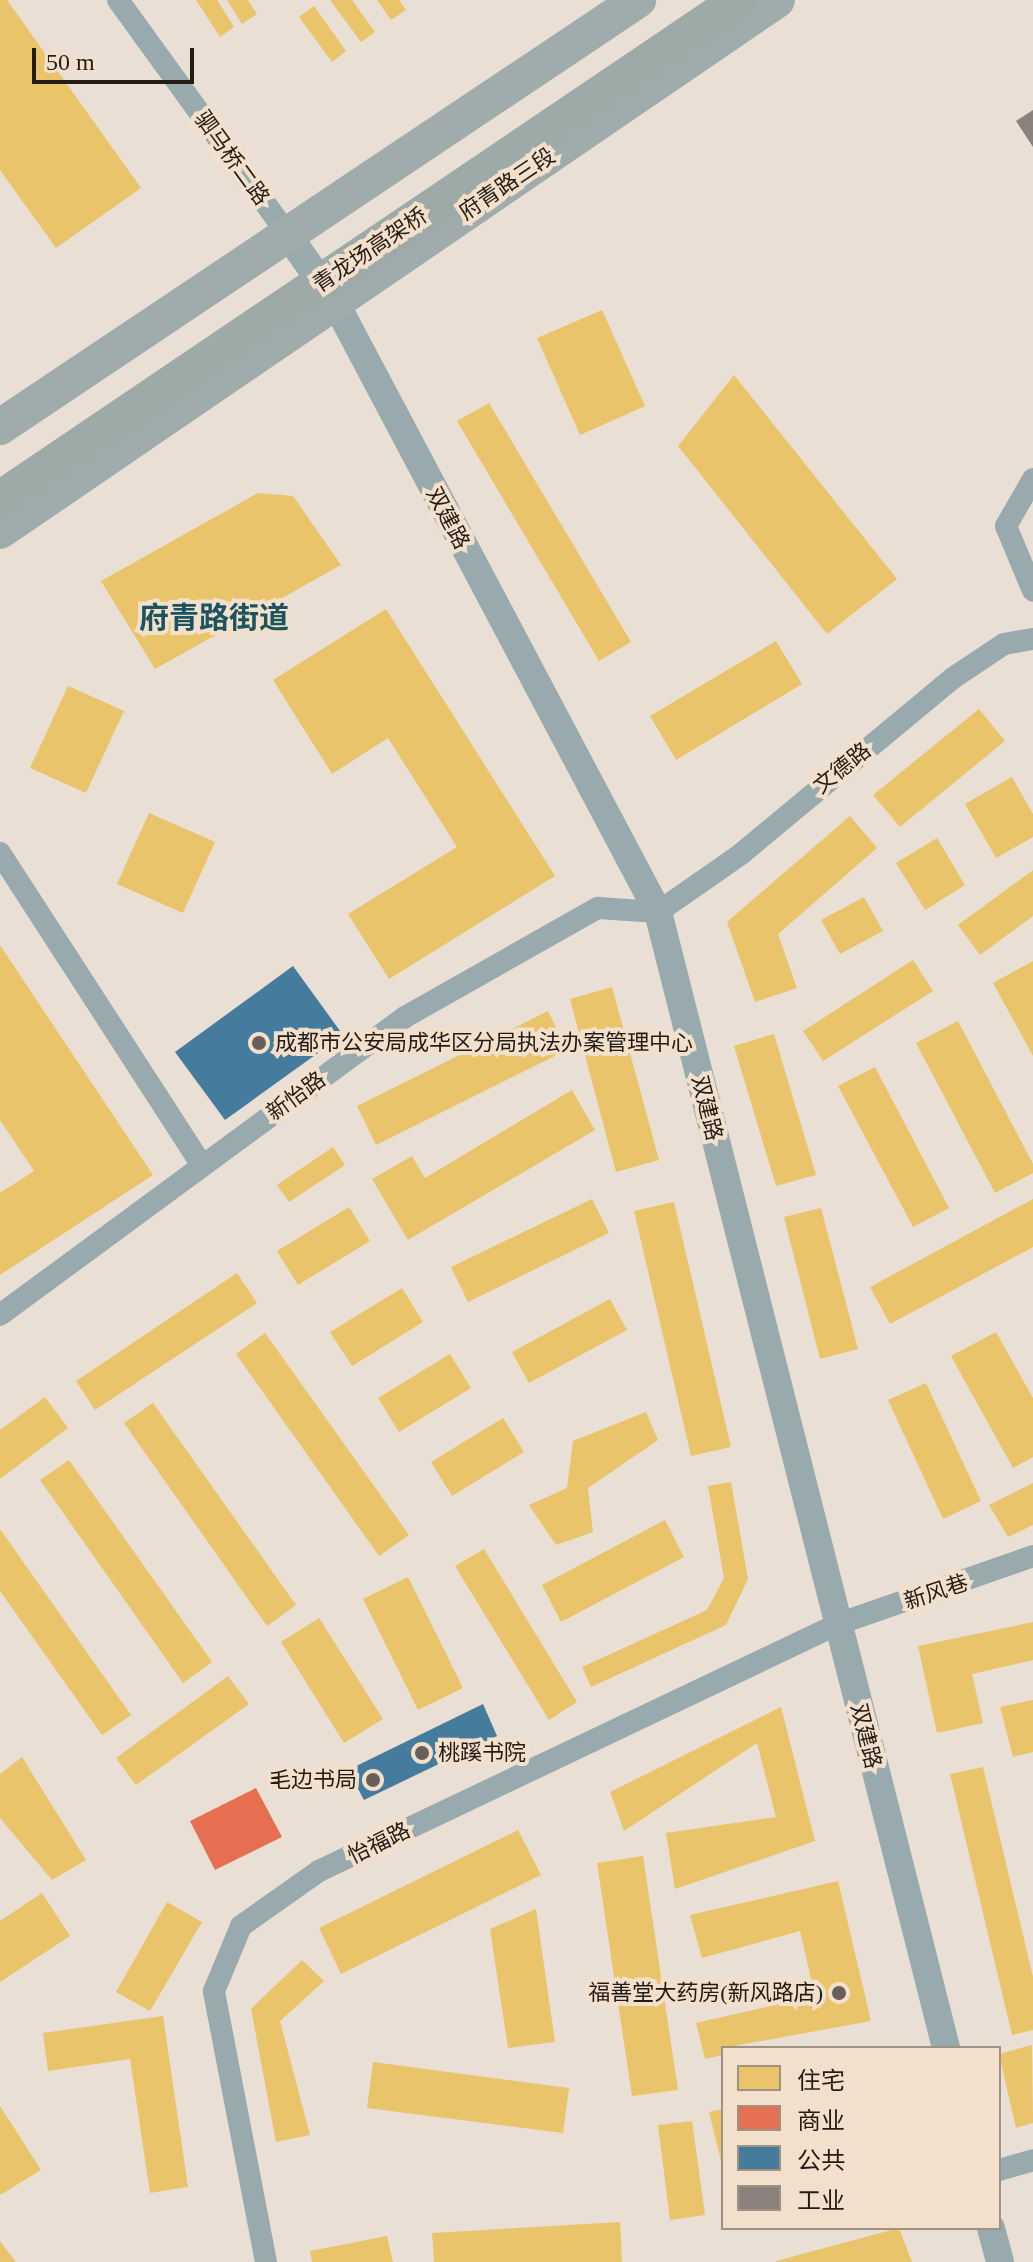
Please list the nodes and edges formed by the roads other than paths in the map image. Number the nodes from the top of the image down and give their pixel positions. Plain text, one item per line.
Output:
1 (118, 0) edge
2 (638, 0) edge
3 (700, 0) edge
4 (740, 0) edge
5 (777, 0) edge
6 (290, 238) junction
7 (335, 302) junction
8 (0, 427) edge
9 (0, 475) edge
10 (1033, 479) edge
11 (0, 500) edge
12 (0, 531) edge
13 (1033, 591) edge
14 (1033, 639) edge
15 (0, 853) edge
16 (658, 912) junction
17 (201, 1164) junction
18 (0, 1315) edge
19 (1033, 1556) edge
20 (838, 1624) junction
21 (945, 2046) edge
22 (1033, 2160) edge
23 (1001, 2169) edge
24 (992, 2230) edge
25 (266, 2262) edge
26 (1000, 2262) edge

1 - 6 street, 驷马桥二路
2 - 6 main road
3 - 9 highway, 青龙场高架桥
4 - 11 highway, 青龙场高架桥
5 - 7 main road, 府青路三段
6 - 7 street, 双建路
6 - 8 main road
7 - 12 main road, 府青路三段
7 - 16 street, 双建路
10 - 13 street
14 - 16 street, 文德路
15 - 17 street
16 - 17 street, 新怡路
16 - 20 street, 双建路
17 - 18 street, 新怡路
19 - 20 street, 新风巷
20 - 21 street, 双建路
20 - 25 street, 怡福路
22 - 23 street
24 - 26 street

